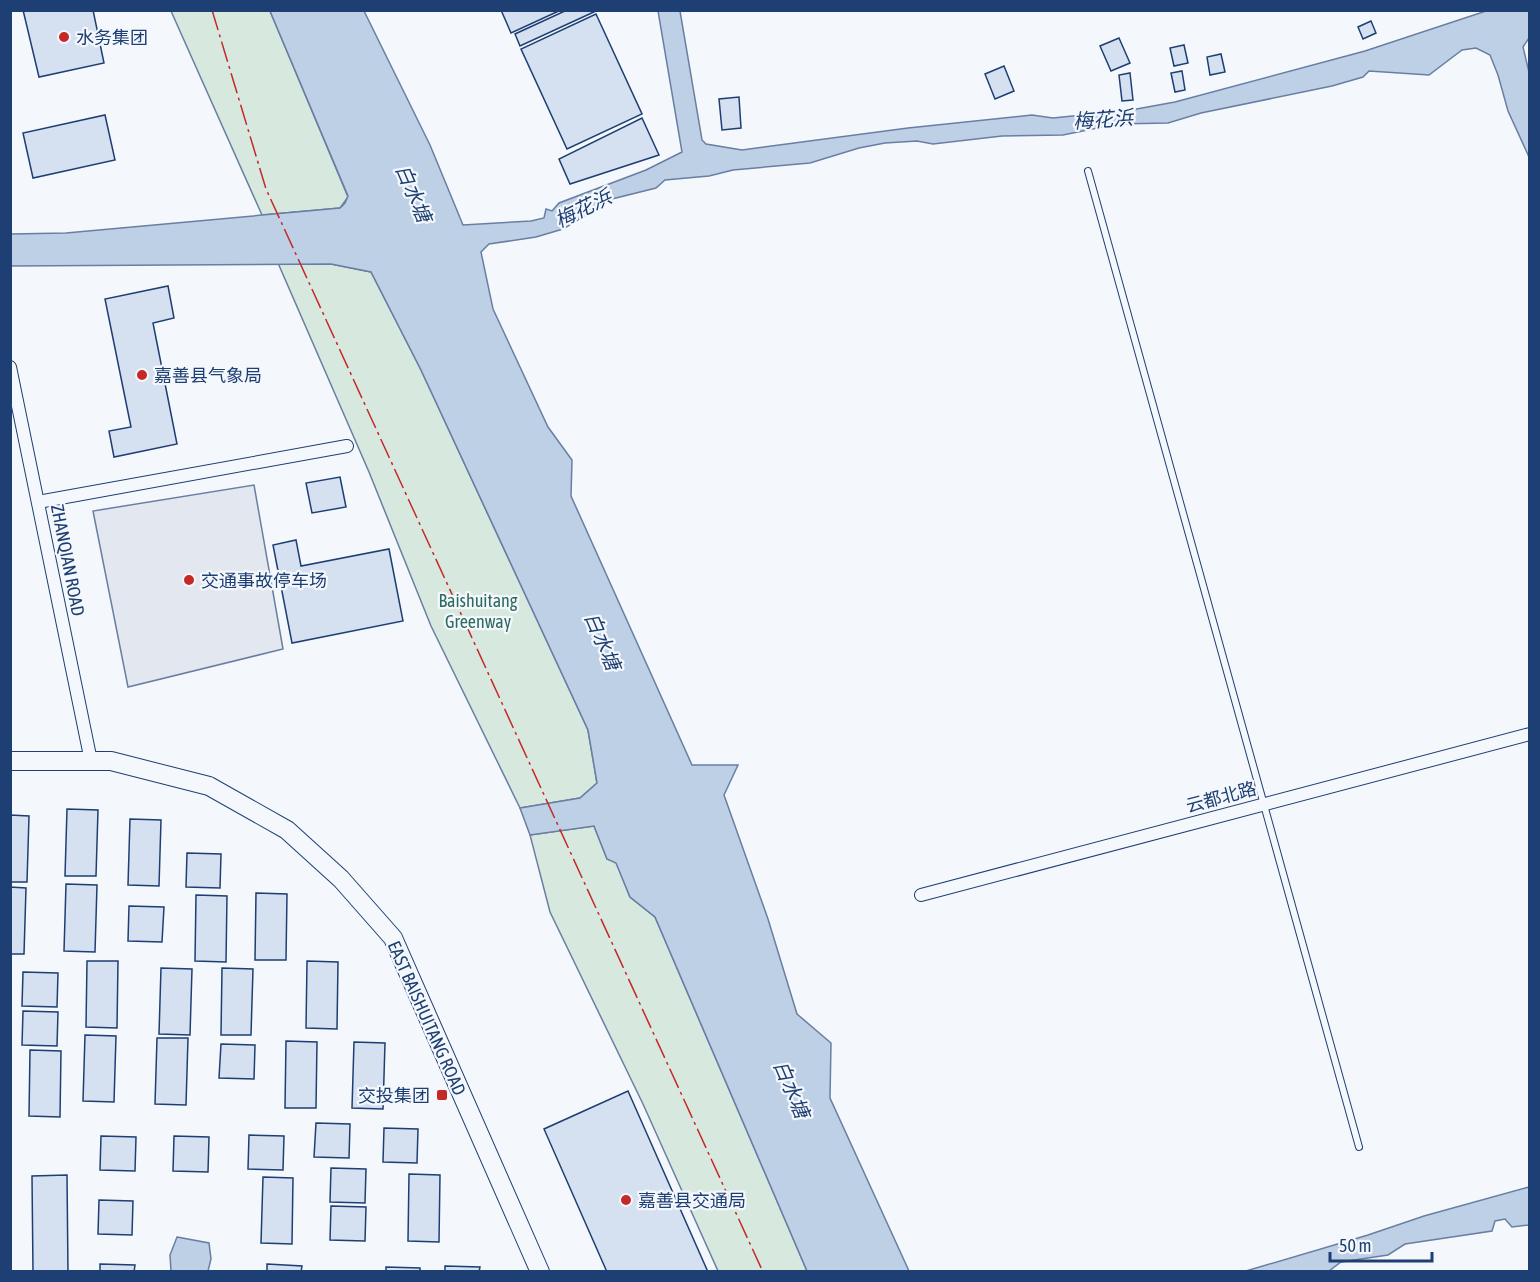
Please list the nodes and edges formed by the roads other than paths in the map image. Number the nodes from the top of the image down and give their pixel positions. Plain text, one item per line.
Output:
1 (1088, 171) dead end
2 (10, 367) edge
3 (347, 446) dead end
4 (38, 502) junction
5 (1530, 734) edge
6 (10, 761) edge
7 (91, 761) junction
8 (1262, 804) junction
9 (921, 895) dead end
10 (1359, 1147) dead end
11 (540, 1272) edge

1 - 8 lane
2 - 4 street, ZHANQIAN ROAD
3 - 4 street
4 - 7 street, ZHANQIAN ROAD
5 - 8 street, 云都北路
6 - 7 street, EAST BAISHUITANG ROAD
7 - 11 street, EAST BAISHUITANG ROAD
8 - 9 street, 云都北路
8 - 10 lane

